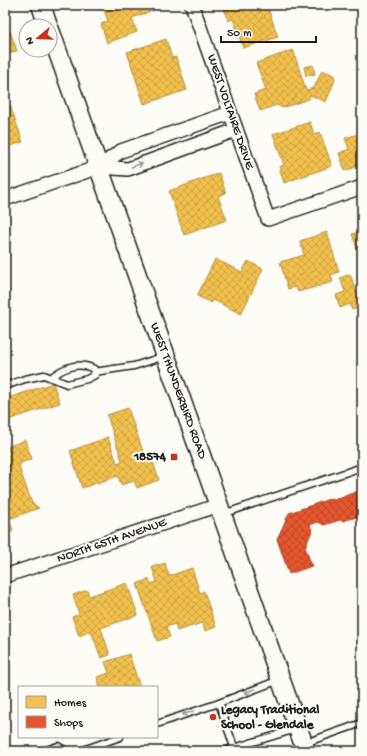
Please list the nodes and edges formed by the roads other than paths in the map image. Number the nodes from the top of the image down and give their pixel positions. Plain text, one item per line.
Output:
1 (41, 5) edge
2 (192, 5) edge
3 (45, 18) edge
4 (58, 52) edge
5 (230, 113) junction
6 (236, 130) junction
7 (174, 133) junction
8 (180, 150) junction
9 (99, 167) junction
10 (362, 187) edge
11 (5, 199) edge
12 (166, 356) junction
13 (94, 372) junction
14 (51, 378) junction
15 (5, 386) edge
16 (362, 467) edge
17 (220, 509) junction
18 (5, 576) edge
19 (281, 679) junction
20 (219, 703) junction
21 (362, 723) edge
22 (158, 724) edge
23 (117, 738) edge
24 (302, 741) edge
25 (234, 748) junction
26 (43, 751) edge
27 (66, 751) edge
28 (80, 751) edge
29 (224, 751) edge

1 - 3 main road
2 - 5 street, WEST VOLTAIRE DRIVE
4 - 9 main road, WEST THUNDERBIRD ROAD
5 - 6 street, WEST VOLTAIRE DRIVE
5 - 7 street
6 - 8 street
6 - 10 street, WEST VOLTAIRE DRIVE
7 - 8 street
7 - 9 street
9 -> 8 street
9 - 11 street
9 - 12 main road, WEST THUNDERBIRD ROAD
12 - 13 lane
12 - 17 main road, WEST THUNDERBIRD ROAD
13 - 14 lane
13 - 14 lane
14 - 15 lane
16 - 17 lane
17 - 18 street, NORTH 65TH AVENUE
17 - 19 main road, WEST THUNDERBIRD ROAD
19 -> 20 lane
19 - 24 main road, WEST THUNDERBIRD ROAD
20 -> 22 lane
20 - 25 lane
21 - 24 lane
23 - 28 lane
24 - 25 lane
25 - 29 lane
26 - 27 lane

